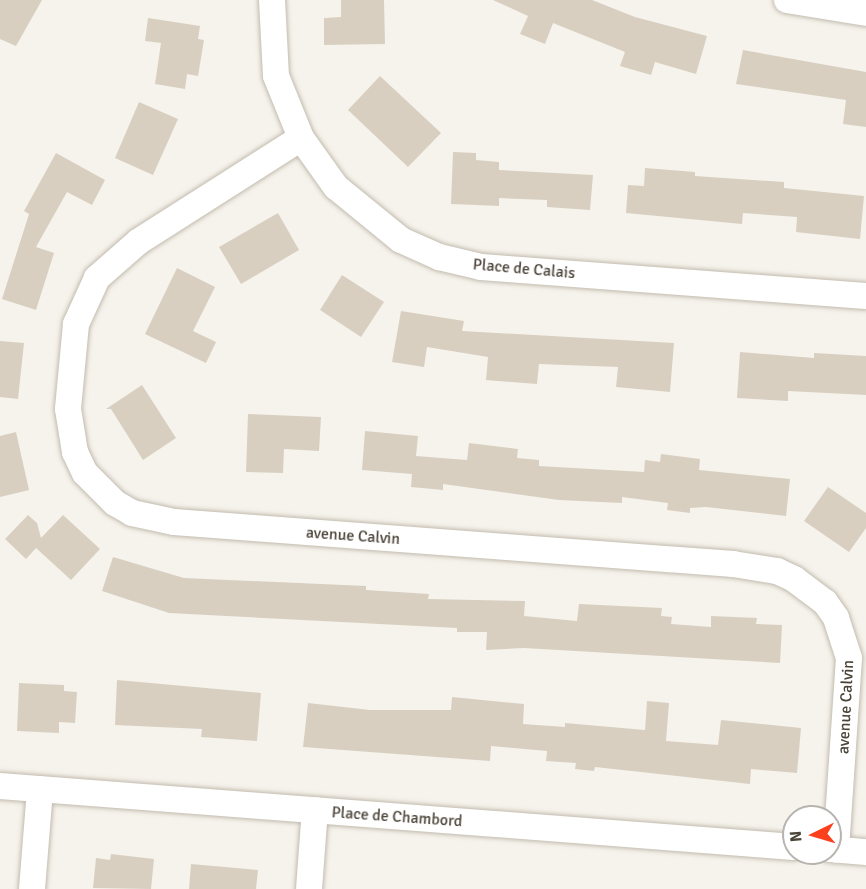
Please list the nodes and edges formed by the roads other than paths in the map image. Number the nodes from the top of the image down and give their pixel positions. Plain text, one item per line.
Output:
1 (272, 0) edge
2 (787, 0) edge
3 (866, 13) edge
4 (300, 138) junction
5 (866, 296) edge
6 (0, 786) edge
7 (40, 789) junction
8 (837, 805) edge
9 (315, 810) junction
10 (782, 845) edge
11 (842, 850) edge
12 (866, 852) edge
13 (32, 889) edge
14 (309, 889) edge

1 - 4 street, Place de Calais
2 - 3 street
4 - 5 street, Place de Calais
4 - 8 street, avenue Calvin
6 - 7 street, Place de Chambord
7 - 9 street, Place de Chambord
7 - 13 street
9 - 10 street, Place de Chambord
9 - 14 street
11 - 12 street

